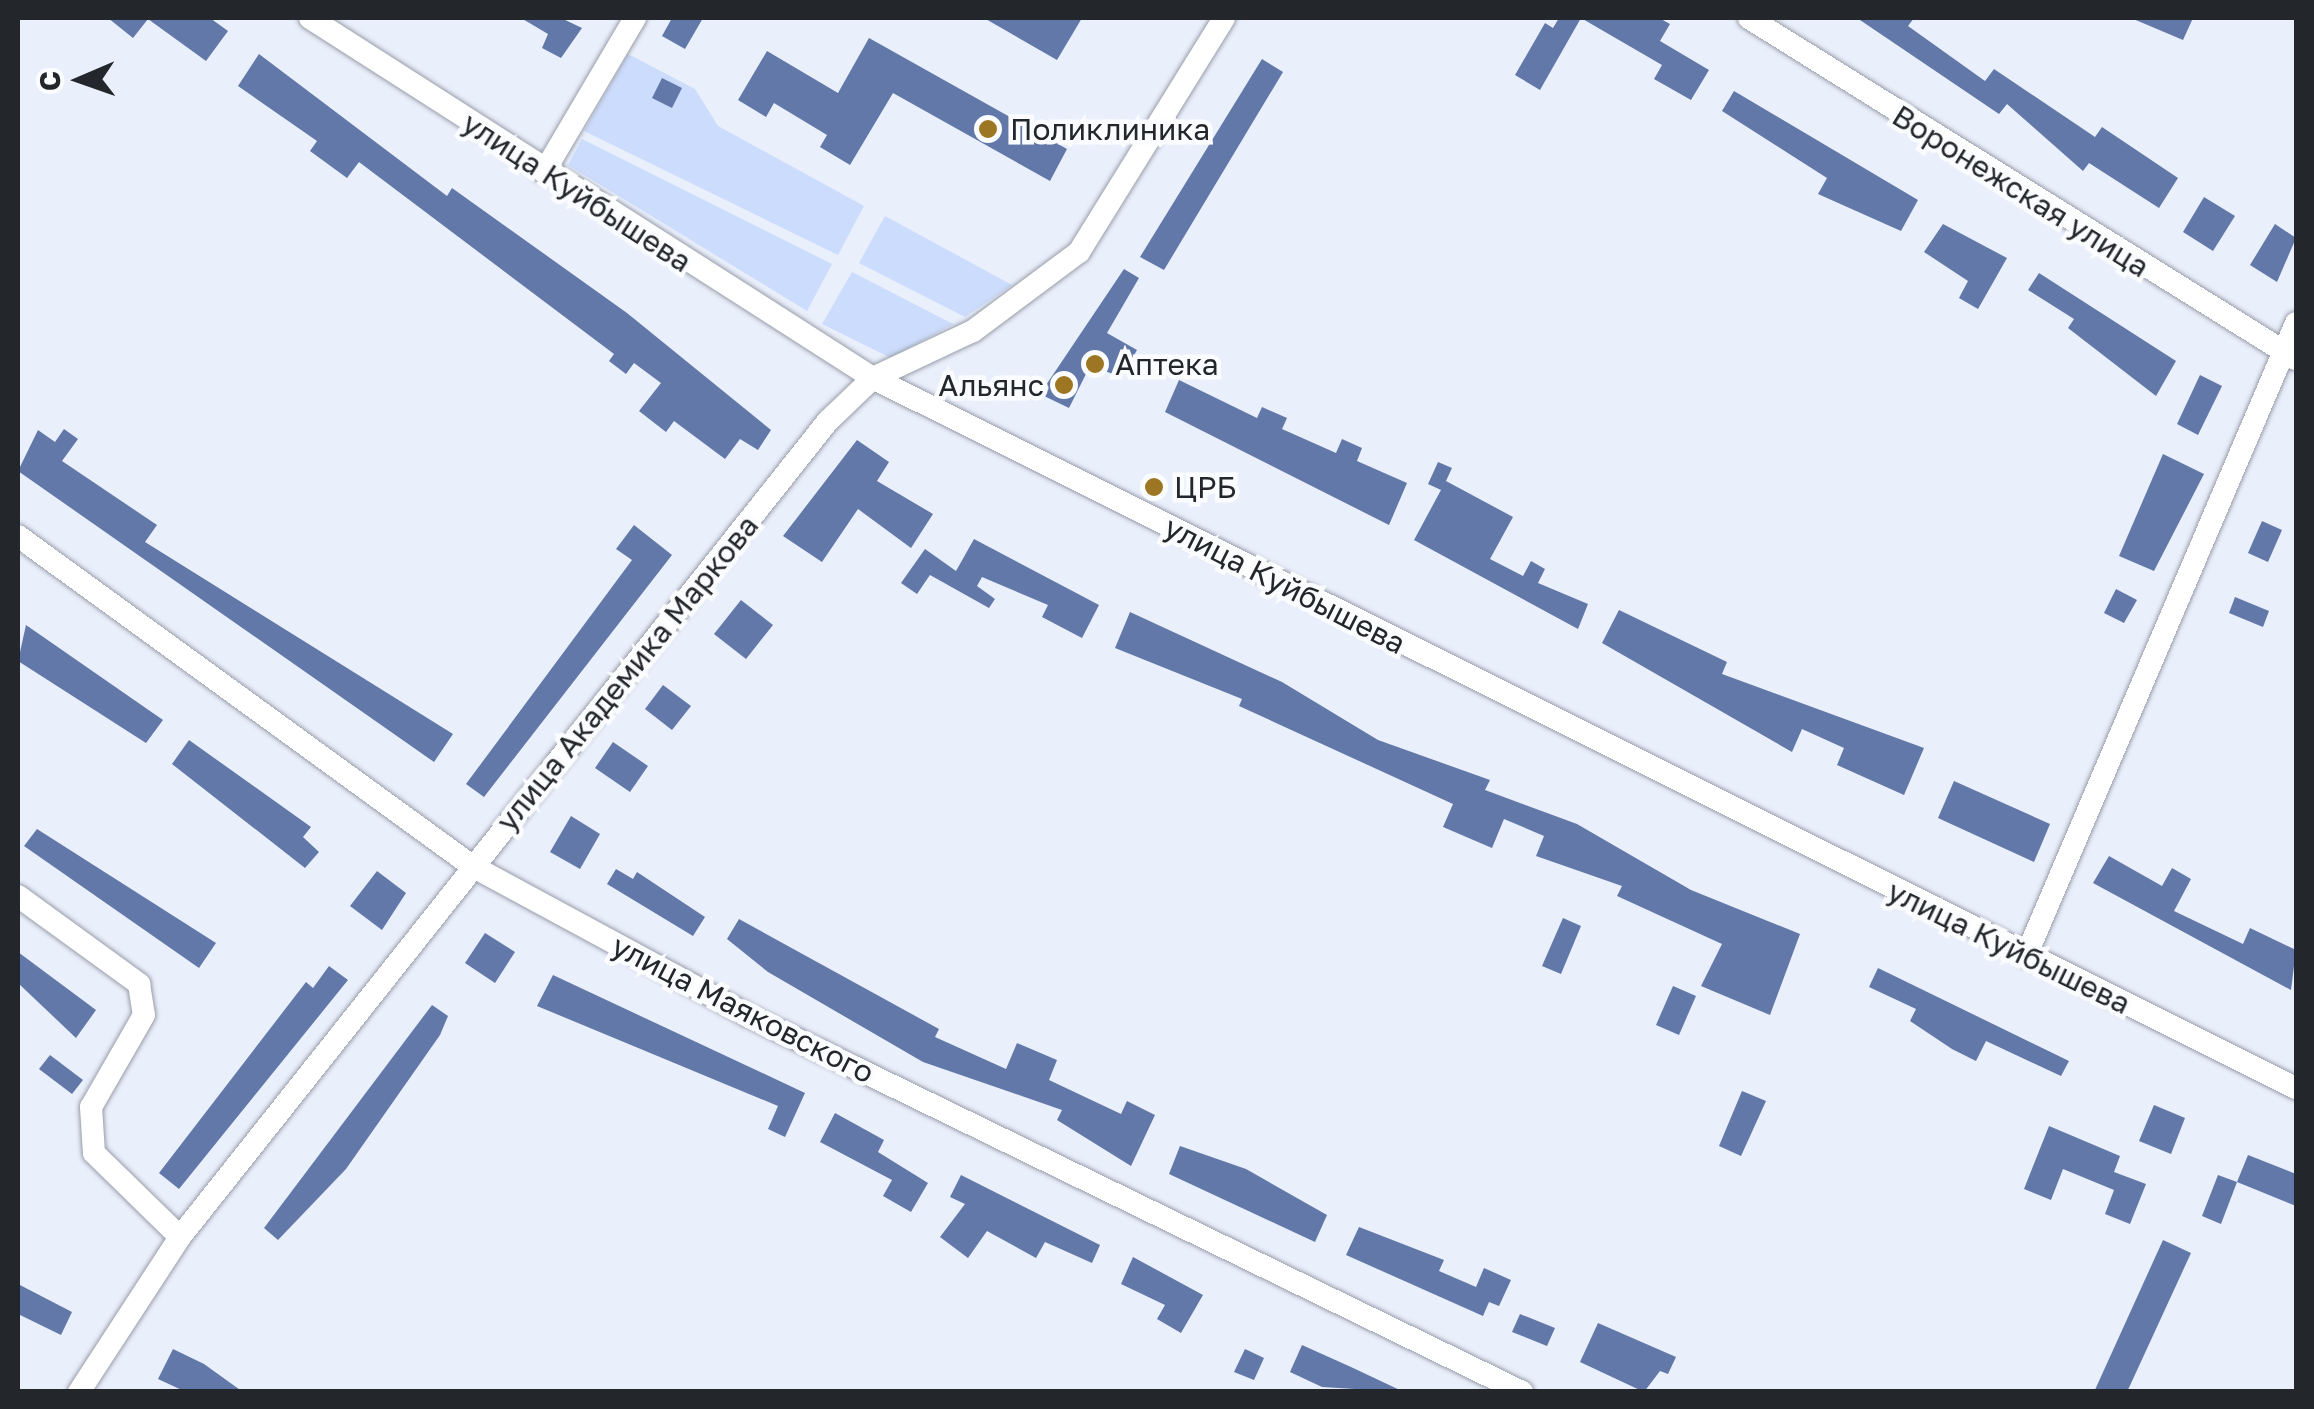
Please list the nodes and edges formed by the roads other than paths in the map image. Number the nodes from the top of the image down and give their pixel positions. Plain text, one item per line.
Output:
1 (310, 18) edge
2 (635, 18) edge
3 (1224, 18) edge
4 (1748, 18) edge
5 (544, 172) junction
6 (2296, 323) edge
7 (2290, 356) edge
8 (873, 378) junction
9 (18, 536) edge
10 (472, 866) junction
11 (18, 896) edge
12 (2026, 956) junction
13 (2296, 1088) edge
14 (180, 1237) junction
15 (80, 1392) edge
16 (1522, 1392) edge

1 - 5 street, улица Куйбышева
2 - 5 street
3 - 8 street, улица Академика Маркова
4 - 7 street, Воронежская улица
5 - 8 street, улица Куйбышева
6 - 7 street
7 - 12 street
8 - 10 street, улица Академика Маркова
8 - 12 street, улица Куйбышева
9 - 10 street, улица Маяковского
10 - 14 street, улица Академика Маркова
10 - 16 street, улица Маяковского
11 - 14 street
12 - 13 street, улица Куйбышева
14 - 15 street, улица Академика Маркова

